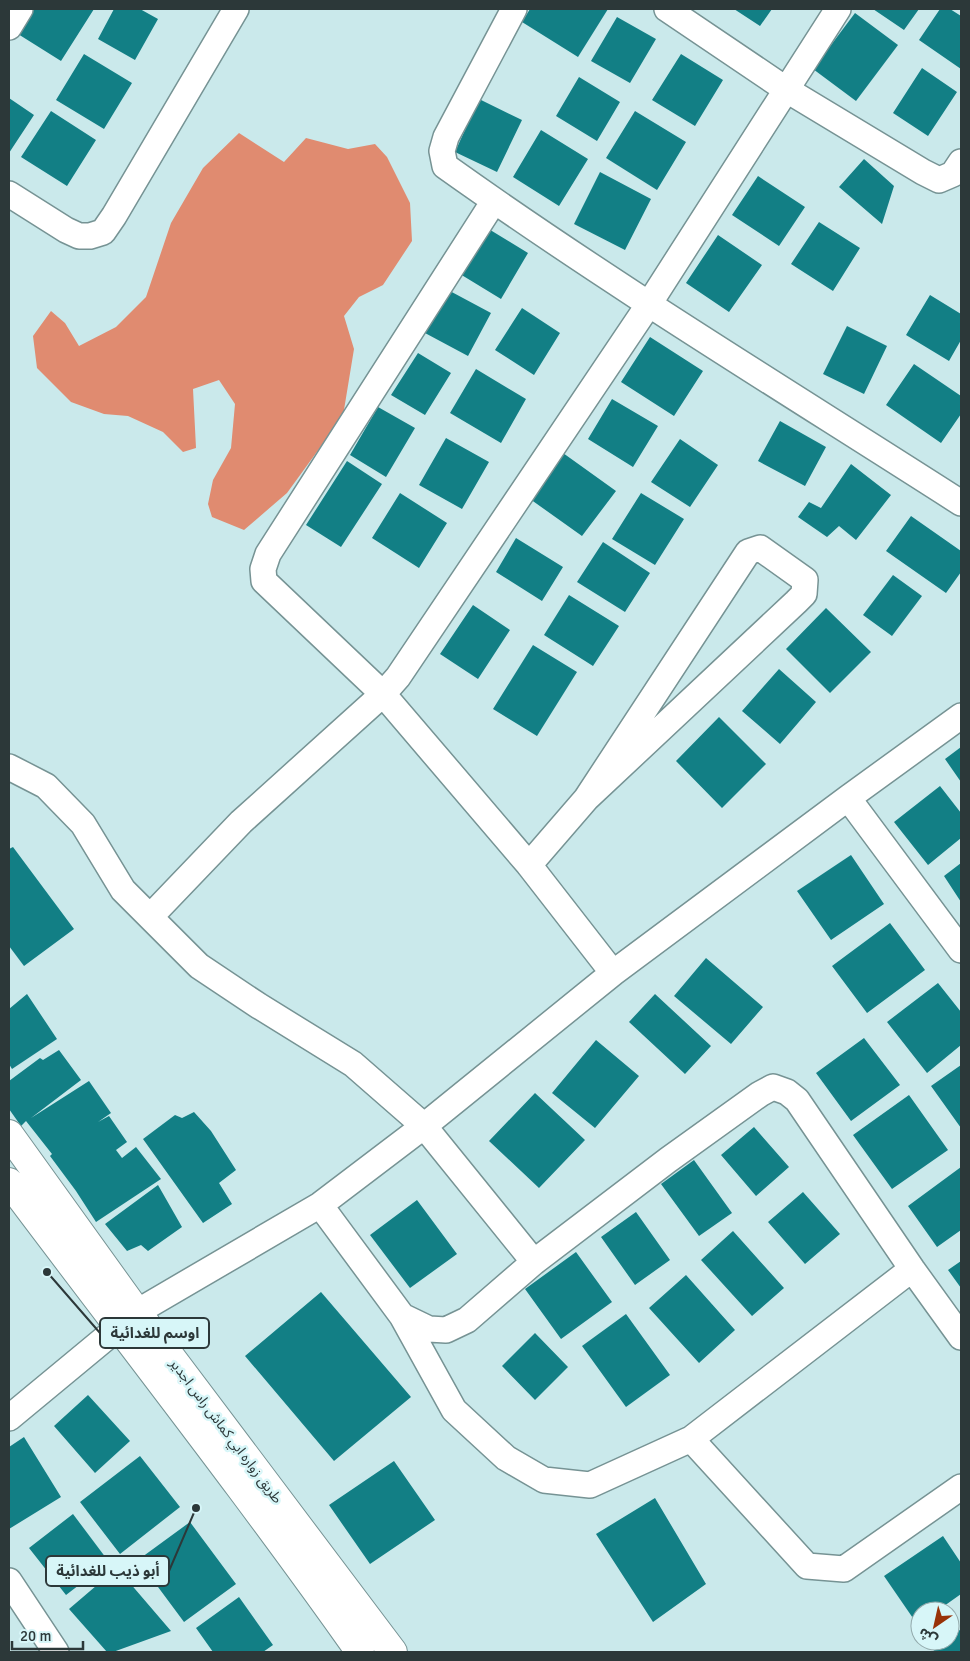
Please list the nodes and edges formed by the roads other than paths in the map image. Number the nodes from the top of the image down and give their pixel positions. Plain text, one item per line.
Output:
1 (20, 9) edge
2 (236, 9) edge
3 (514, 9) edge
4 (667, 9) edge
5 (838, 9) edge
6 (9, 27) edge
7 (786, 90) junction
8 (961, 162) edge
9 (9, 194) edge
10 (494, 201) junction
11 (649, 304) junction
12 (961, 503) edge
13 (383, 694) junction
14 (961, 716) edge
15 (9, 768) edge
16 (848, 798) junction
17 (586, 799) junction
18 (529, 865) junction
19 (150, 917) junction
20 (961, 950) edge
21 (613, 973) junction
22 (424, 1126) junction
23 (9, 1134) edge
24 (9, 1182) edge
25 (320, 1204) junction
26 (534, 1262) junction
27 (912, 1269) junction
28 (402, 1316) junction
29 (127, 1320) junction
30 (961, 1337) edge
31 (9, 1418) edge
32 (691, 1439) junction
33 (961, 1487) edge
34 (9, 1581) edge
35 (56, 1652) edge
36 (360, 1652) edge
37 (393, 1652) edge

1 - 6 street
2 - 9 street
3 - 10 street
4 - 7 street
5 - 7 street
7 - 8 street
7 - 11 street
10 - 11 street
10 - 13 street
11 - 12 street
11 - 13 street
13 - 18 street
13 - 19 street
14 - 16 street
15 - 19 street
16 - 20 street
16 - 21 street
17 - 17 street
17 - 18 street
18 - 21 street
19 - 22 street
21 - 22 street
22 - 25 street
22 - 26 street
23 - 29 main road, طريق زواره ابي كماش راس اجدير
24 - 29 main road
25 - 28 street
25 - 29 street
26 - 27 street
26 - 28 street
27 - 30 street
27 - 32 street
28 - 32 street
29 - 31 street
29 - 36 main road
29 - 37 main road, طريق زواره ابي كماش راس اجدير
32 - 33 street
34 - 35 street

